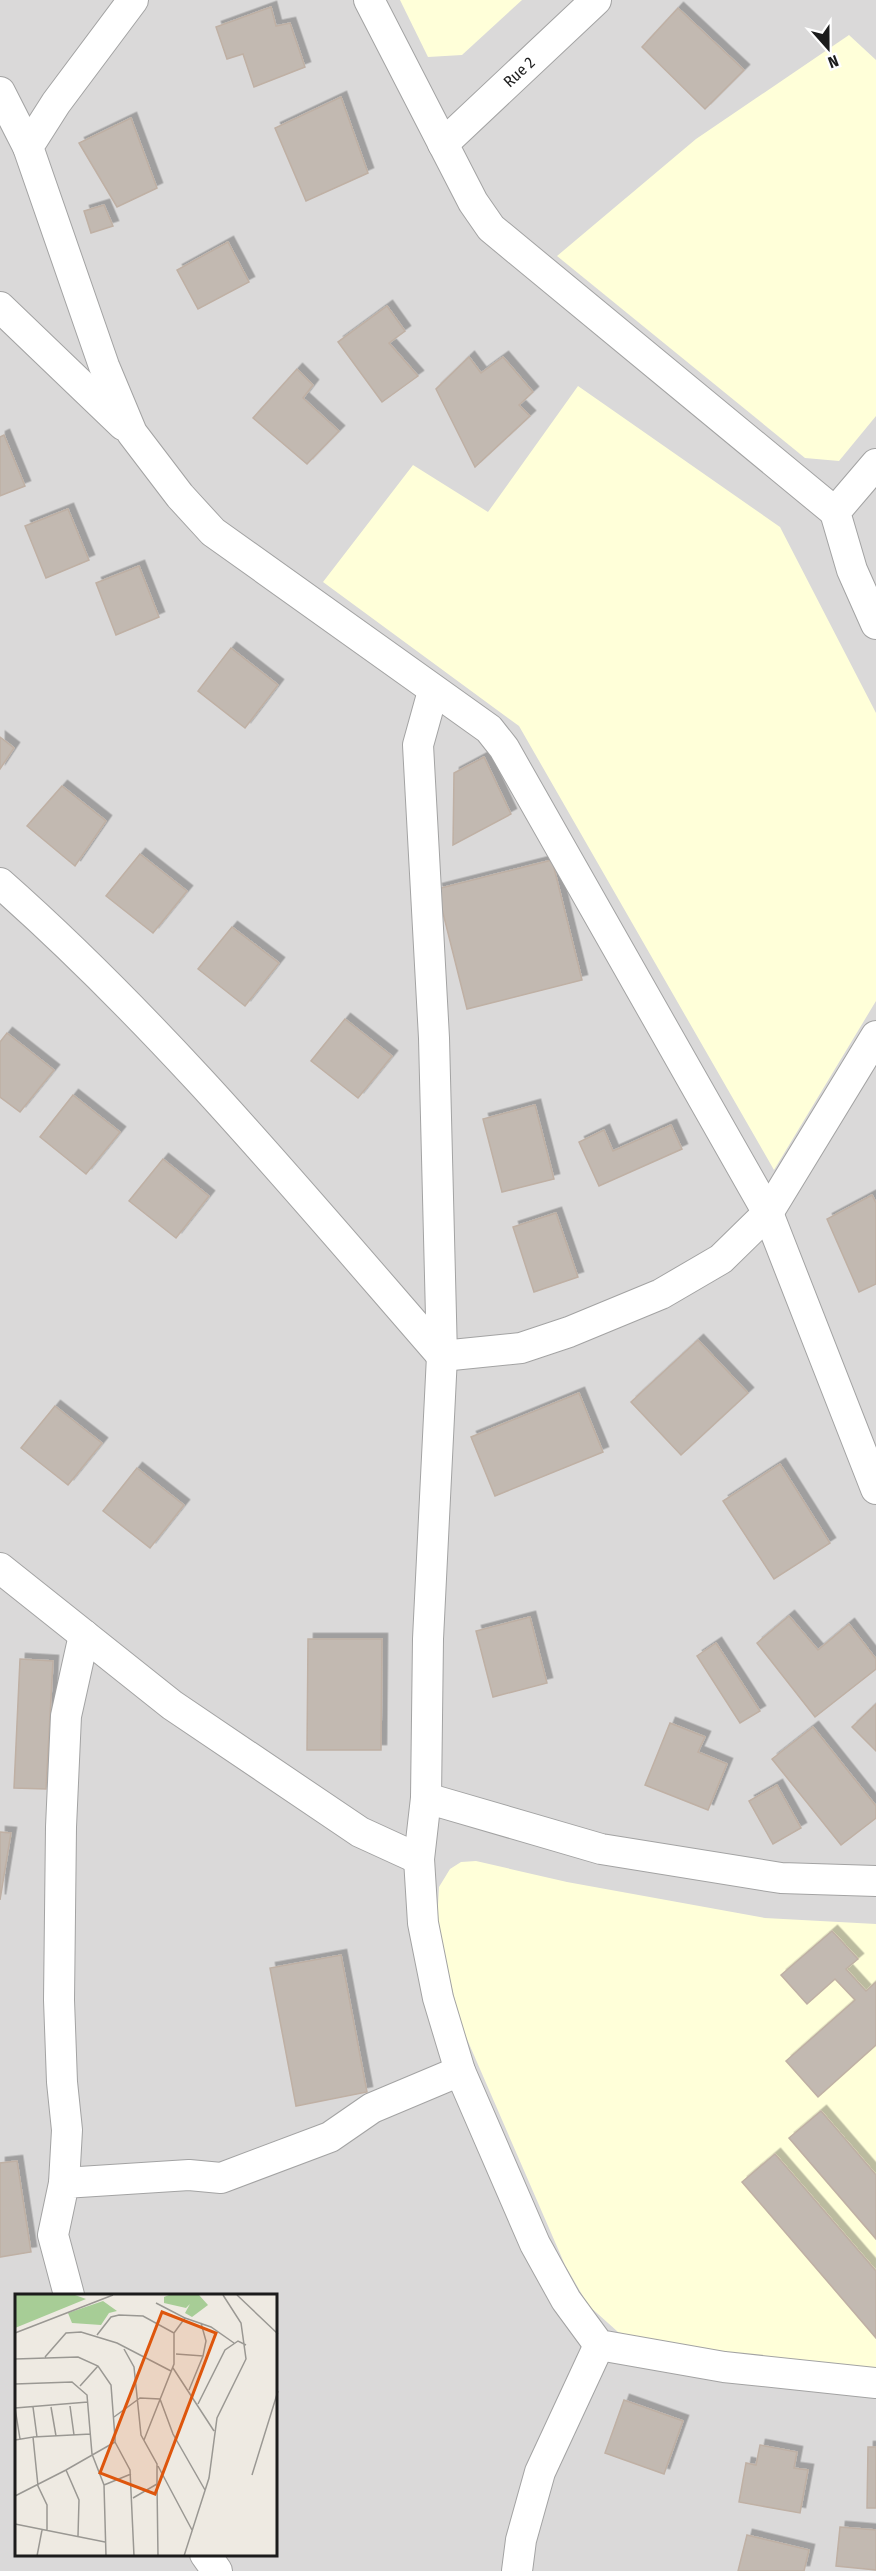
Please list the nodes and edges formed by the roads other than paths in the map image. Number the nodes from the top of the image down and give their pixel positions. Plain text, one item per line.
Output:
1 (132, 0) edge
2 (369, 0) edge
3 (596, 0) edge
4 (0, 92) edge
5 (442, 144) junction
6 (27, 147) junction
7 (0, 307) edge
8 (132, 433) junction
9 (876, 464) edge
10 (834, 512) junction
11 (876, 624) edge
12 (433, 691) junction
13 (0, 883) edge
14 (876, 1036) edge
15 (768, 1213) junction
16 (442, 1356) junction
17 (876, 1489) edge
18 (0, 1568) edge
19 (84, 1635) junction
20 (426, 1798) junction
21 (419, 1860) junction
22 (876, 1881) edge
23 (460, 2071) junction
24 (64, 2183) junction
25 (69, 2294) edge
26 (599, 2345) junction
27 (876, 2383) edge
28 (206, 2556) edge
29 (217, 2571) edge
30 (517, 2571) edge

1 - 6 street
2 - 5 street
3 - 5 street, Rue 2
4 - 6 street
5 - 10 street
6 - 8 street
7 - 8 street
8 - 12 street
9 - 10 street
10 - 11 street
12 - 15 street
12 - 16 street
13 - 16 street
14 - 15 street
15 - 16 street
15 - 17 street
16 - 20 street
18 - 19 street
19 - 21 street
19 - 24 street
20 - 21 street
20 - 22 street
21 - 23 street
23 - 24 street
23 - 26 street
24 - 25 street
26 - 27 street
26 - 30 street
28 - 29 street

